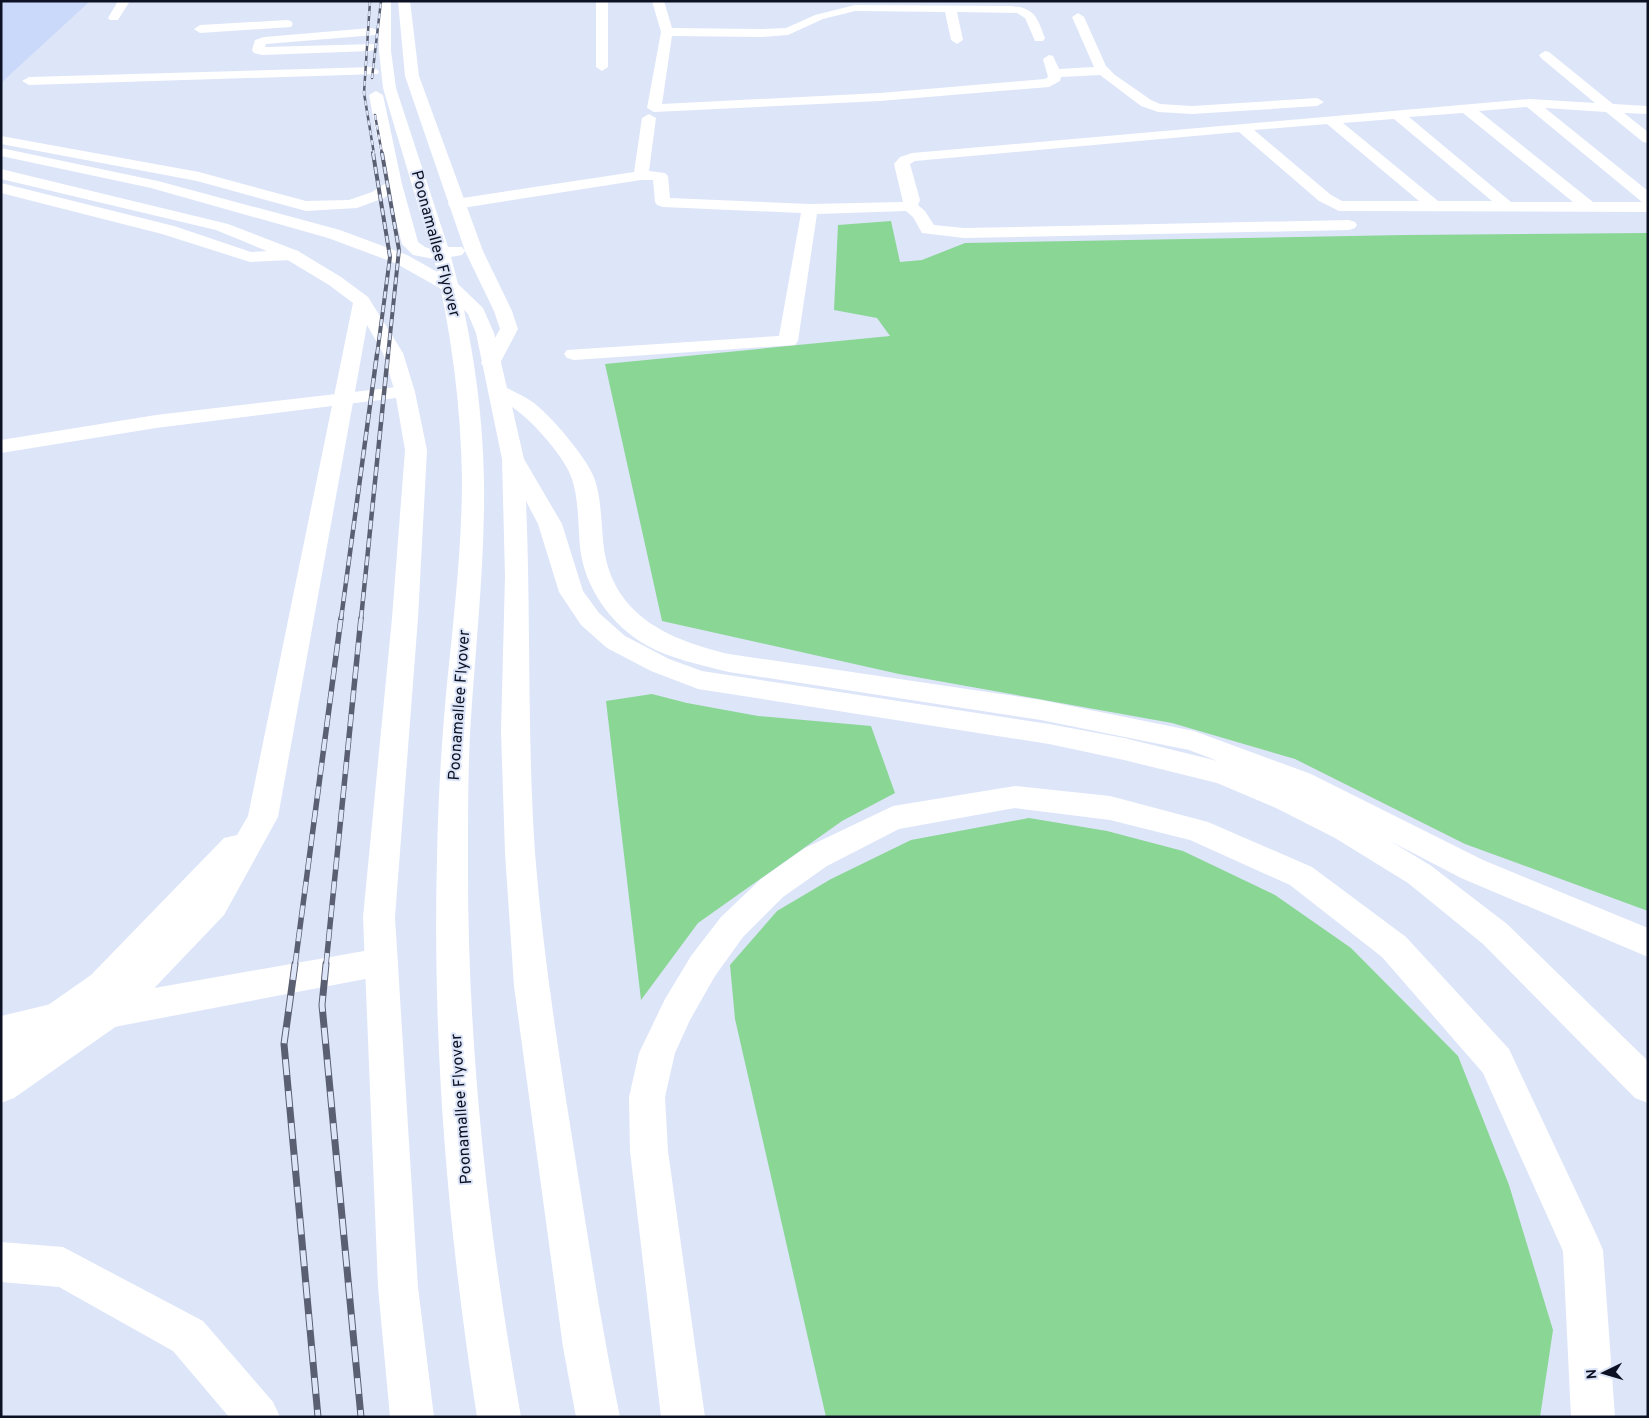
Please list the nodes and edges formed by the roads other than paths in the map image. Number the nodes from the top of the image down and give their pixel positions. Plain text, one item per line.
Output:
1 (124, 1) edge
2 (371, 1) edge
3 (385, 1) edge
4 (404, 1) edge
5 (602, 1) edge
6 (658, 1) edge
7 (957, 5) edge
8 (1078, 17) dead end
9 (114, 18) dead end
10 (296, 24) dead end
11 (200, 29) dead end
12 (371, 32) junction
13 (667, 32) junction
14 (1039, 38) dead end
15 (957, 40) dead end
16 (371, 47) junction
17 (1545, 56) dead end
18 (1048, 59) dead end
19 (602, 67) dead end
20 (374, 71) junction
21 (1103, 71) junction
22 (1054, 73) junction
23 (29, 81) dead end
24 (1333, 101) dead end
25 (1530, 103) junction
26 (1466, 108) junction
27 (1608, 108) junction
28 (1648, 110) edge
29 (1398, 114) junction
30 (649, 118) dead end
31 (1331, 120) junction
32 (1242, 127) junction
33 (1, 130) edge
34 (1648, 138) edge
35 (1, 140) edge
36 (1, 152) edge
37 (108, 159) junction
38 (1, 174) edge
39 (641, 175) junction
40 (394, 184) junction
41 (1, 188) edge
42 (1648, 199) edge
43 (289, 201) junction
44 (456, 204) junction
45 (910, 206) junction
46 (1434, 206) junction
47 (1589, 206) junction
48 (1508, 207) junction
49 (1648, 207) edge
50 (810, 209) junction
51 (262, 214) junction
52 (1349, 225) dead end
53 (473, 249) junction
54 (292, 256) junction
55 (362, 301) junction
56 (574, 354) dead end
57 (495, 377) junction
58 (405, 392) junction
59 (343, 399) junction
60 (1, 447) edge
61 (513, 459) junction
62 (263, 817) junction
63 (1648, 944) edge
64 (381, 962) junction
65 (108, 1012) junction
66 (62, 1017) junction
67 (1, 1032) edge
68 (1, 1057) edge
69 (1, 1086) edge
70 (1648, 1086) edge
71 (1, 1262) edge
72 (258, 1417) edge
73 (412, 1417) edge
74 (499, 1417) edge
75 (598, 1417) edge
76 (683, 1417) edge
77 (1593, 1417) edge

1 - 9 main road
2 - 12 main road
3 - 74 main road, Poonamallee Flyover
4 - 44 main road
5 - 19 main road
6 - 13 main road
7 - 13 main road
7 - 14 main road
7 - 15 main road
8 - 21 main road
10 - 11 main road
12 - 16 main road
12 - 16 main road
13 - 22 main road
16 - 20 main road
17 - 27 main road
18 - 22 main road
20 - 23 main road
20 - 40 main road
21 - 22 main road
21 - 24 main road
25 - 26 main road
25 - 27 main road
25 - 42 main road
26 - 29 main road
26 - 47 main road
27 - 28 main road
27 - 34 main road
29 - 31 main road
29 - 48 main road
30 - 39 main road
31 - 32 main road
31 - 46 main road
32 - 45 main road
32 - 46 main road
33 - 37 main road
35 - 37 main road
36 - 51 main road
37 - 43 main road
38 - 54 main road
39 - 44 main road
39 - 50 main road
40 - 43 main road
40 - 53 main road
41 - 54 main road
43 - 51 main road
44 - 53 main road
45 - 50 main road
45 - 52 main road
46 - 48 main road
47 - 48 main road
47 - 49 main road
50 - 56 main road
51 - 57 main road
53 - 57 main road
54 - 55 main road
55 - 58 main road
55 - 59 main road
57 - 61 main road
57 - 63 main road
58 - 59 main road
58 - 64 main road
59 - 60 main road
59 - 62 main road
61 - 70 main road
61 - 75 main road
62 - 65 main road
62 - 66 main road
64 - 65 main road
64 - 73 main road
65 - 69 main road
66 - 67 main road
66 - 68 main road
71 - 72 main road
76 - 77 main road

